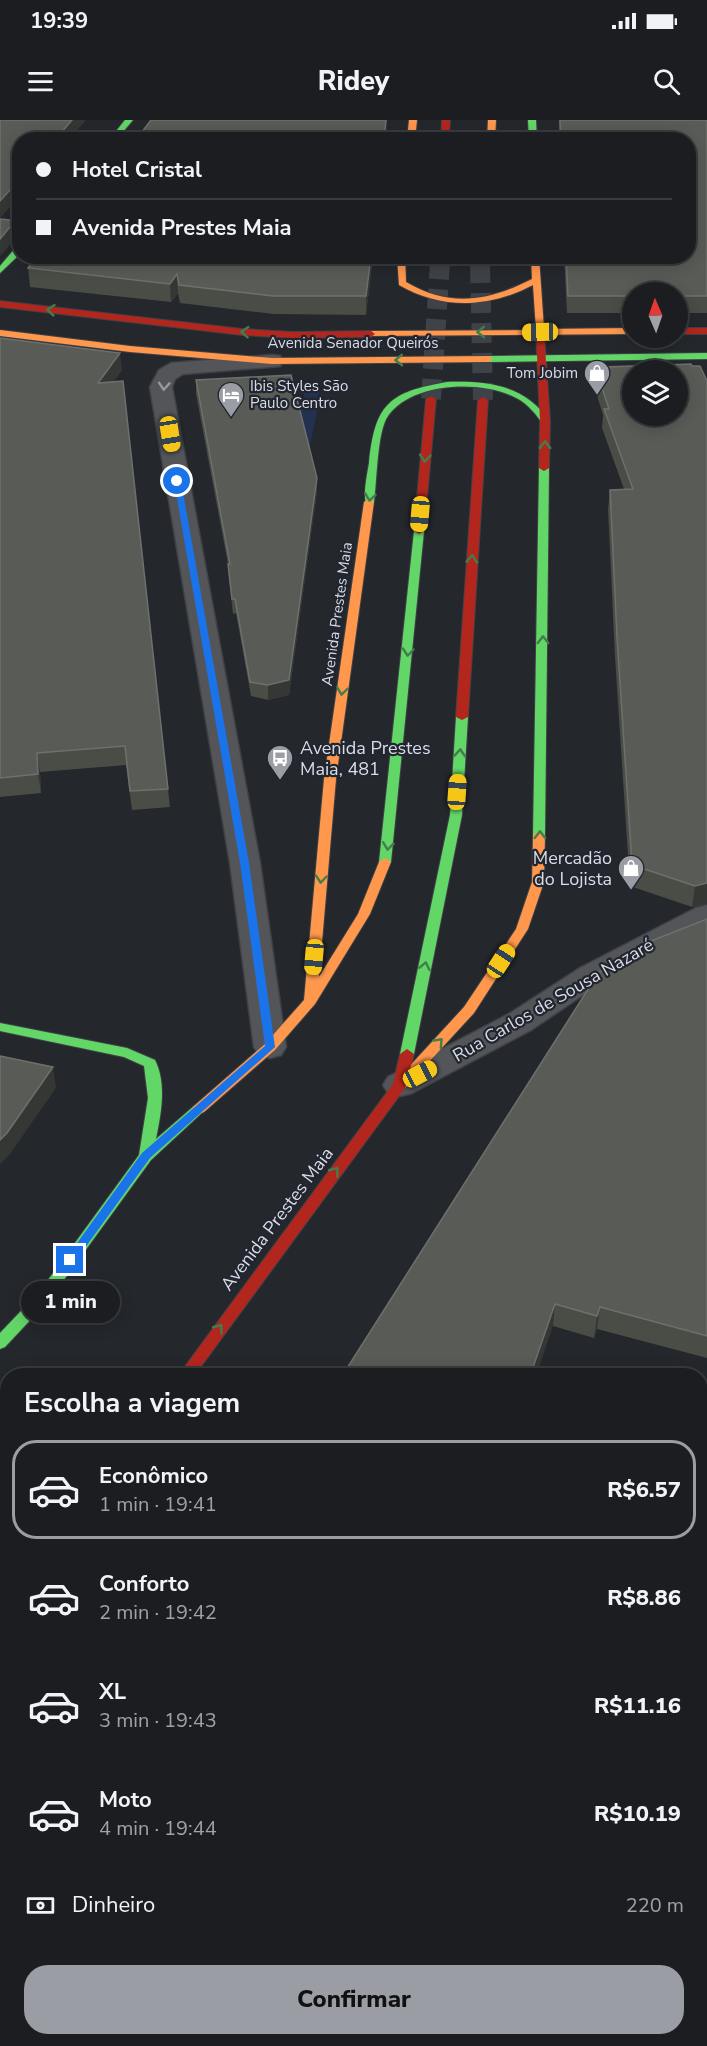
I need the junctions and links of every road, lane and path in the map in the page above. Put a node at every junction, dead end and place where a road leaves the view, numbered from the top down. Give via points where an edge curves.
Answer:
1 (129, 120) edge
2 (119, 132) edge
3 (12, 258) edge
4 (401, 264) edge
5 (535, 264) edge
6 (0, 272) edge
7 (536, 280) junction
8 (0, 304) edge
9 (622, 331) edge
10 (688, 331) edge
11 (707, 331) edge
12 (540, 332) junction
13 (0, 333) edge
14 (707, 356) edge
15 (541, 358) junction
16 (272, 361) junction
17 (431, 399) tunnel mouth
18 (483, 400) tunnel mouth
19 (545, 421) junction
20 (707, 915) edge
21 (310, 1001) junction
22 (0, 1027) edge
23 (270, 1047) junction
24 (400, 1085) junction
25 (146, 1155) junction
26 (0, 1343) edge
27 (191, 1368) edge

1 - 2 main road
3 - 6 main road
4 - 7 main road via 402,283 442,299 498,298
5 - 7 main road, Avenida Prestes Maia
7 - 12 main road, Avenida Prestes Maia
12 -> 8 main road, Avenida Senador Queirós via 252,333
9 - 12 main road, Avenida Senador Queirós
10 - 11 main road
12 - 15 main road, Avenida Prestes Maia
13 - 16 main road, Avenida Senador Queirós
14 - 15 main road, Avenida Senador Queirós
15 -> 16 main road, Avenida Senador Queirós
15 - 19 main road, Avenida Prestes Maia
16 -> 23 street via 179,368 164,377 161,387 245,863
17 -> 21 main road via 385,866 364,914
24 -> 18 main road, Avenida Prestes Maia via 456,815
19 -> 21 main road, Avenida Prestes Maia via 537,408 520,396 466,385 437,386 412,393 393,404 381,419 330,779
24 -> 19 main road, Avenida Prestes Maia via 469,1010 522,929 538,882
20 - 24 street, Rua Carlos de Sousa Nazaré via 591,975 520,1022
21 - 23 main road
22 - 25 main road via 127,1053 150,1063 155,1073 155,1090
23 - 25 main road
27 -> 24 main road, Avenida Prestes Maia
25 - 26 main road via 45,1295

